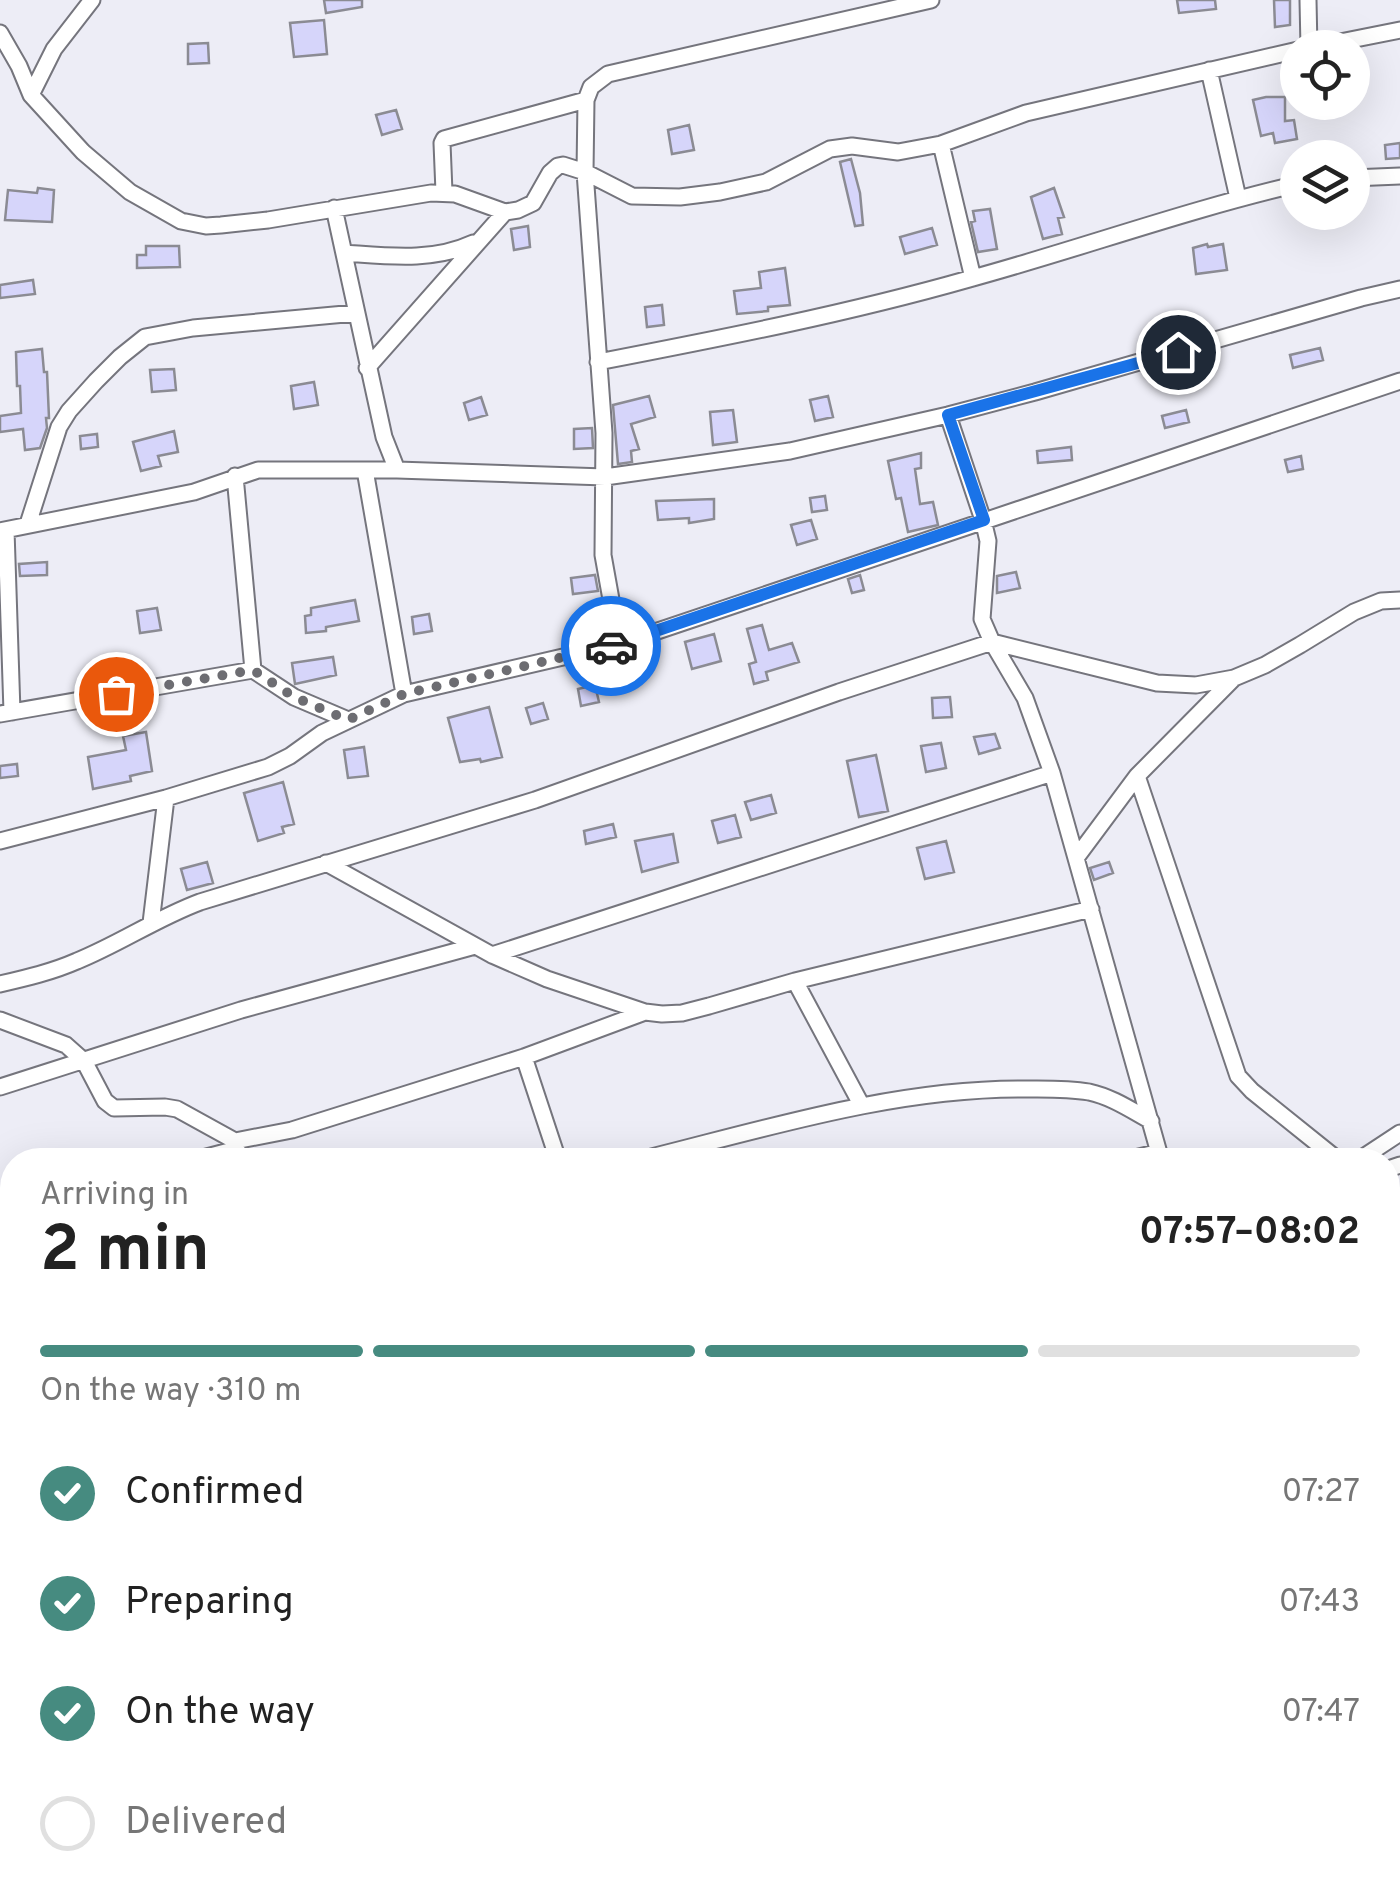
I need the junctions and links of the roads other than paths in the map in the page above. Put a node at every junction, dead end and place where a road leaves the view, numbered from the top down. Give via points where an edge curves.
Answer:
1 (92, 0) edge
2 (930, 0) edge
3 (1308, 0) edge
4 (1309, 30) edge
5 (1400, 30) edge
6 (0, 32) edge
7 (1370, 36) edge
8 (1280, 54) edge
9 (1209, 70) junction
10 (31, 95) junction
11 (586, 100) junction
12 (941, 144) junction
13 (585, 172) junction
14 (1400, 176) edge
15 (1370, 177) edge
16 (1280, 188) edge
17 (444, 192) junction
18 (1238, 198) junction
19 (334, 208) junction
20 (506, 212) junction
21 (481, 239) junction
22 (344, 253) junction
23 (973, 278) junction
24 (1400, 290) edge
25 (356, 313) junction
26 (598, 362) junction
27 (367, 368) junction
28 (1400, 381) edge
29 (948, 415) junction
30 (365, 470) junction
31 (397, 470) junction
32 (235, 476) junction
33 (604, 477) junction
34 (984, 520) junction
35 (28, 524) junction
36 (3, 530) edge
37 (1400, 600) edge
38 (992, 642) junction
39 (619, 644) junction
40 (253, 670) junction
41 (1234, 678) junction
42 (404, 694) junction
43 (6, 713) edge
44 (348, 720) junction
45 (1052, 774) junction
46 (1137, 776) junction
47 (166, 798) junction
48 (0, 842) edge
49 (1076, 858) junction
50 (326, 864) junction
51 (1091, 909) junction
52 (151, 923) junction
53 (475, 946) junction
54 (492, 955) junction
55 (795, 981) junction
56 (0, 984) edge
57 (645, 1012) junction
58 (0, 1020) edge
59 (524, 1056) junction
60 (84, 1060) junction
61 (0, 1087) edge
62 (862, 1106) junction
63 (1151, 1121) junction
64 (1400, 1133) edge
65 (234, 1148) edge
66 (242, 1148) edge
67 (554, 1148) edge
68 (689, 1148) edge
69 (1158, 1148) edge
70 (1323, 1148) edge
71 (1378, 1148) edge

1 - 10 street via 54,49
2 - 11 street via 608,74
3 - 4 street
5 - 7 street
6 - 10 street
8 - 9 street
9 - 12 street via 1026,114
9 - 18 street
10 - 19 street via 130,192 181,221 221,225
11 - 13 street
11 - 17 street via 444,138
12 - 13 street via 898,152 840,146 766,182 680,197 632,196
12 - 23 street
13 - 20 street via 558,166 533,203
13 - 26 street
14 - 15 street
16 - 18 street
17 - 19 street
17 - 20 street
18 - 23 street
19 - 22 street
20 - 21 street
21 - 22 street via 425,256
21 - 27 street
22 - 25 street
23 - 26 street
24 - 29 street
25 - 27 street
25 - 35 street via 145,338 96,380 59,427
26 - 33 street
27 - 31 street
28 - 34 street
29 - 33 street via 790,452
29 - 34 street
30 - 31 street
30 - 32 street
30 - 42 street
31 - 33 street
32 - 35 street via 194,492
32 - 40 street
33 - 39 street via 604,555
34 - 38 street via 982,619
34 - 39 street
35 - 36 street
36 - 43 street
37 - 41 street via 1354,612
38 - 41 street via 1157,682 1196,685
38 - 45 street via 1024,698
38 - 50 street via 534,800
39 - 42 street
40 - 43 street
40 - 44 street
41 - 46 street
42 - 44 street
44 - 47 street via 268,767
45 - 49 street
45 - 54 street
46 - 49 street
46 - 70 street via 1238,1076
47 - 48 street
47 - 52 street
49 - 51 street
50 - 52 street
50 - 53 street
51 - 55 street
51 - 63 street
52 - 56 street via 80,960
53 - 54 street
53 - 60 street
54 - 57 street
55 - 57 street via 682,1013
55 - 62 street
57 - 59 street
58 - 60 street via 66,1045
59 - 66 street
59 - 67 street
60 - 61 street
60 - 65 street via 114,1108 177,1109
62 - 63 street via 970,1089 1060,1089 1112,1100
62 - 68 street
63 - 69 street
64 - 71 street

